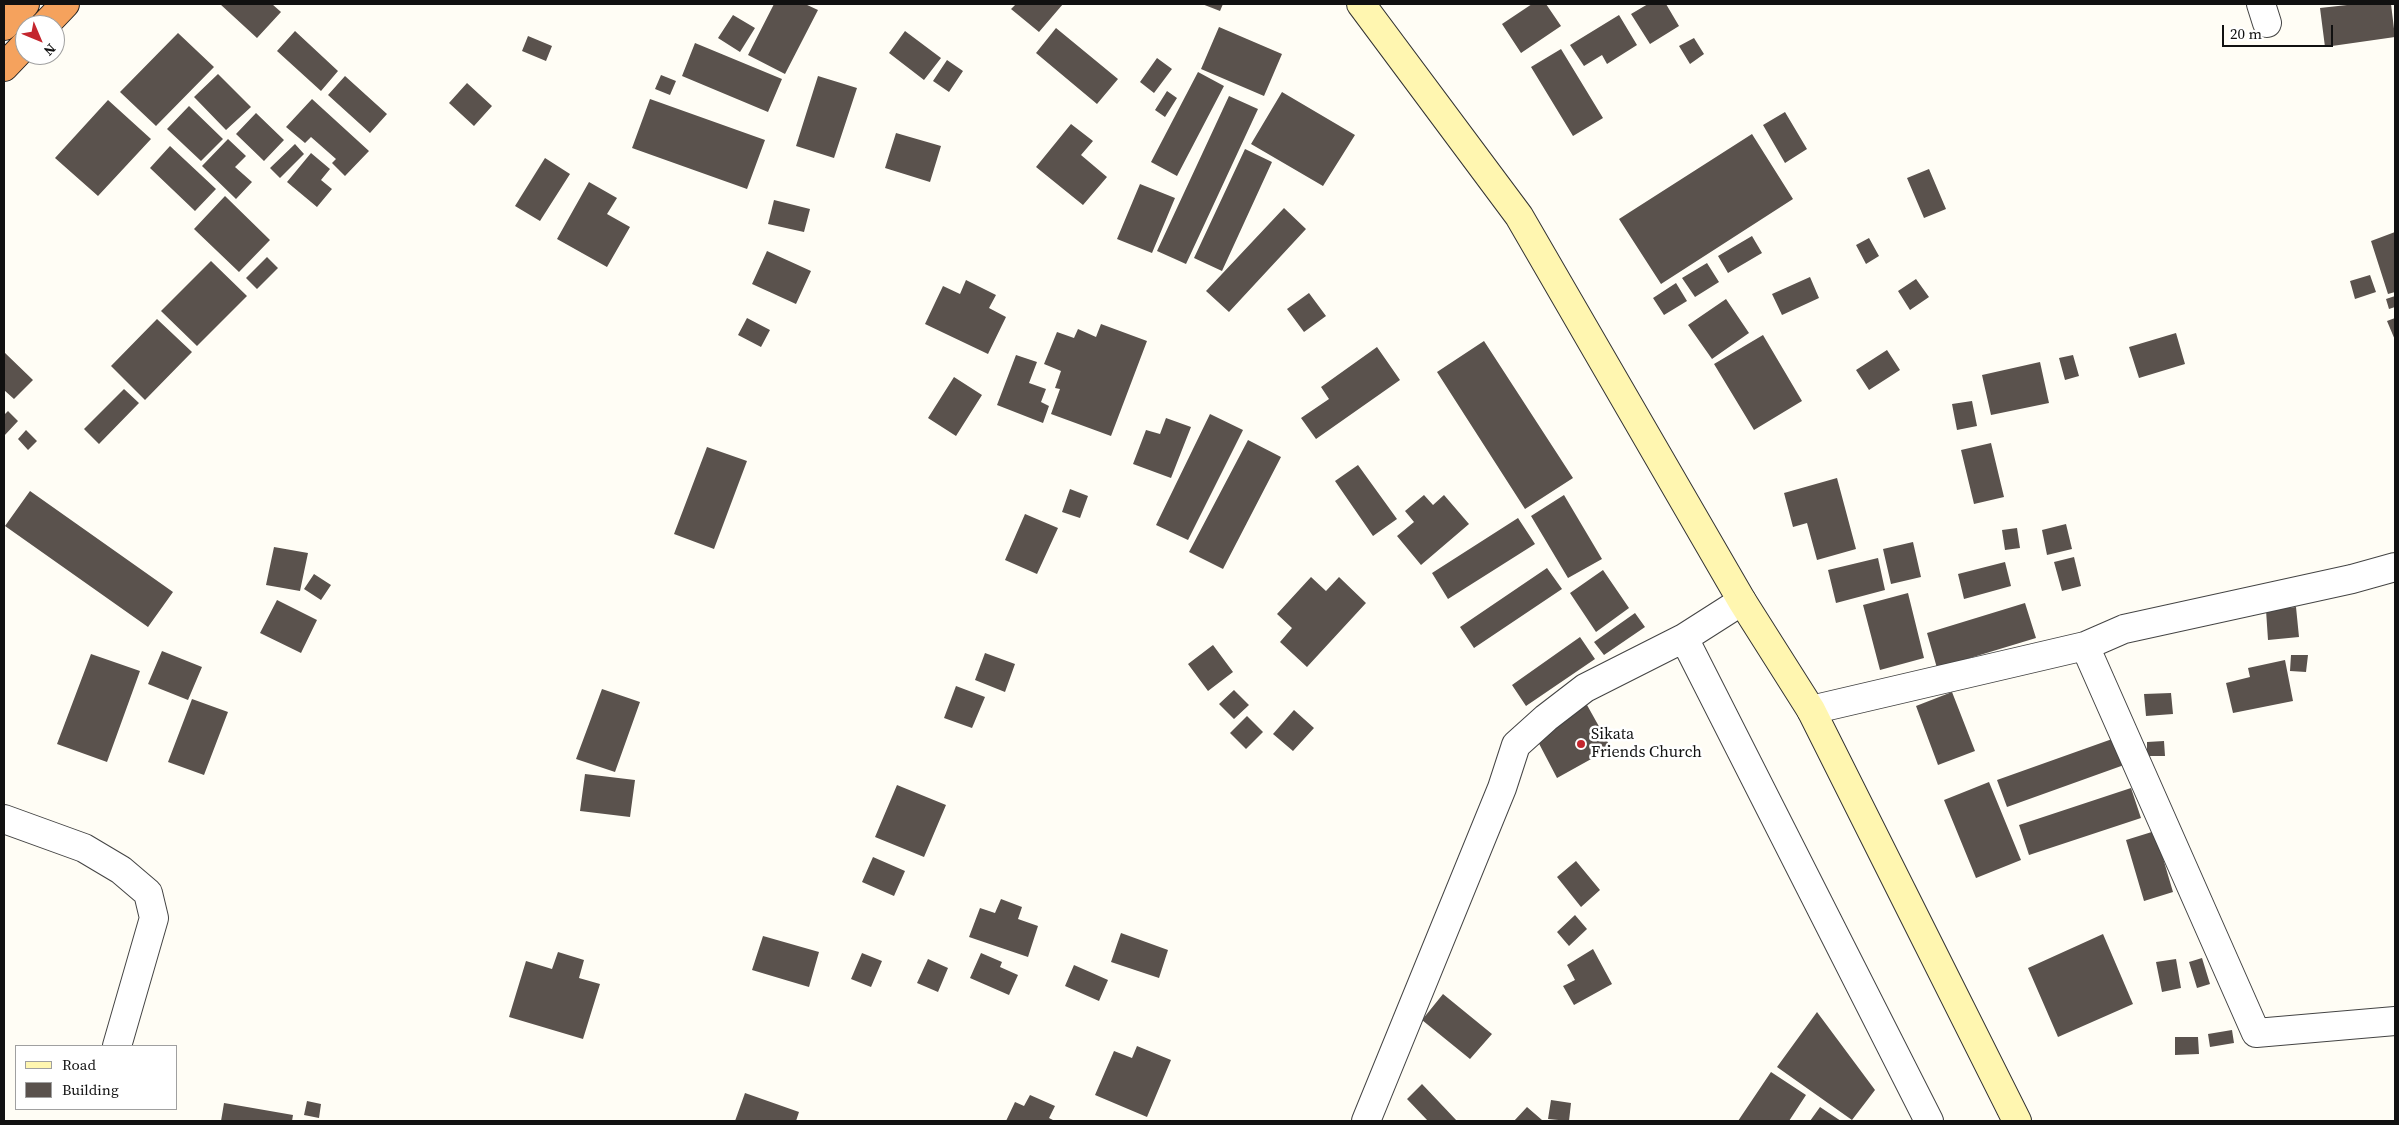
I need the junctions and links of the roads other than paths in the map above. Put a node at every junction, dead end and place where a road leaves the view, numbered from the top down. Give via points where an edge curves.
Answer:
1 (25, 4) edge
2 (65, 4) edge
3 (1361, 4) edge
4 (55, 15) edge
5 (4, 26) edge
6 (15, 56) edge
7 (4, 68) edge
8 (2395, 567) edge
9 (1742, 601) junction
10 (1684, 638) junction
11 (2086, 646) junction
12 (1811, 710) junction
13 (4, 819) edge
14 (2395, 1021) edge
15 (117, 1045) edge
16 (1366, 1121) edge
17 (1929, 1121) edge
18 (2017, 1121) edge

1 - 5 highway
2 - 4 highway
3 - 9 street via 1519,216
6 - 7 highway
8 - 11 street via 2124,628
9 - 10 street
9 - 12 street
10 - 16 street via 1586,688 1516,745 1502,788
10 - 17 street
11 - 12 street
11 - 14 street via 2256,1033
12 - 18 street
13 - 15 street via 84,848 121,870 148,893 154,918

